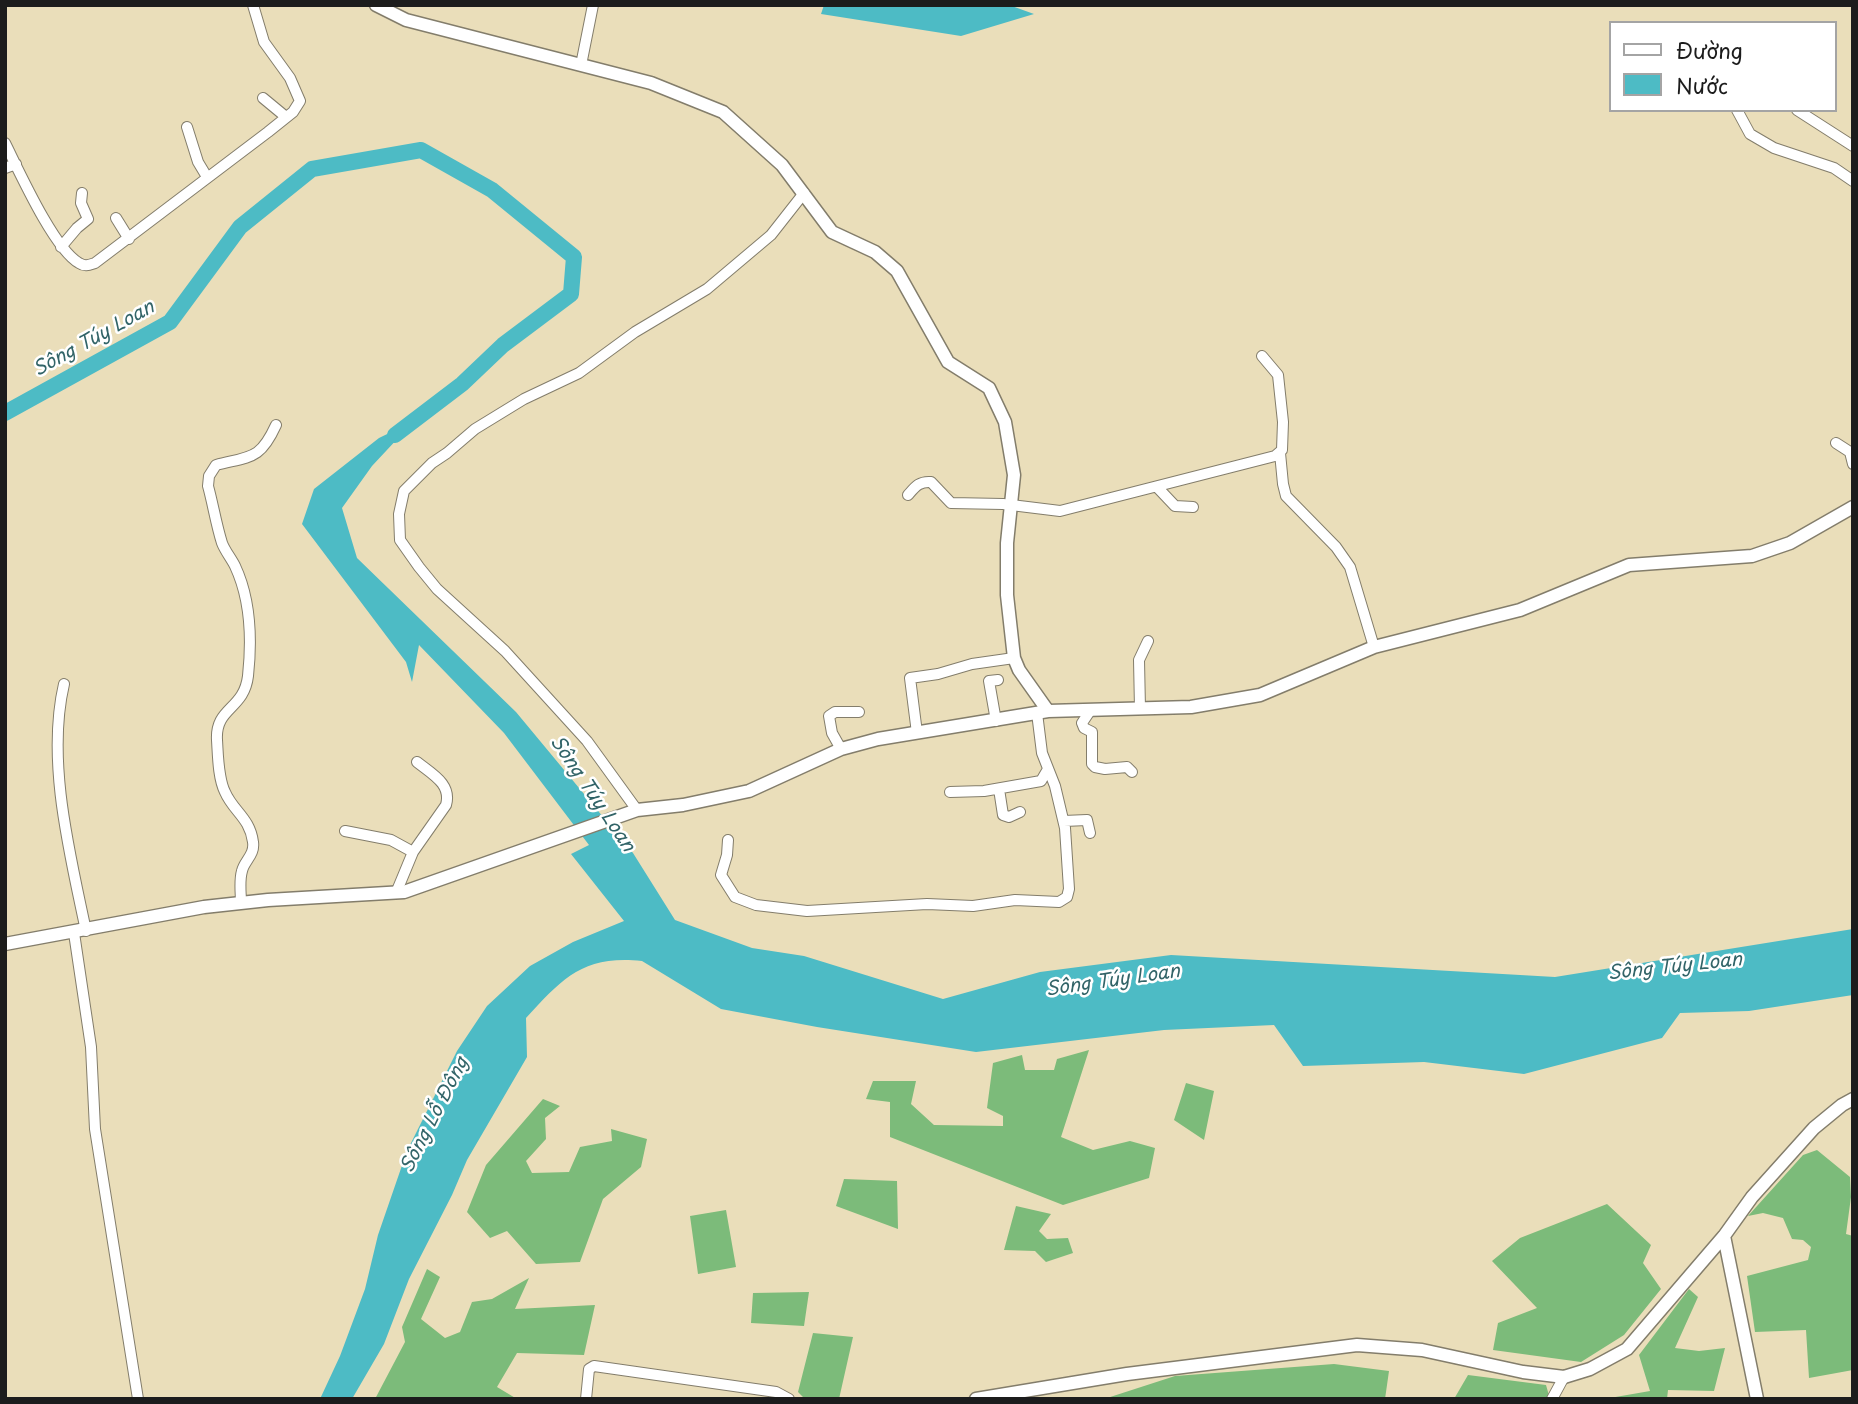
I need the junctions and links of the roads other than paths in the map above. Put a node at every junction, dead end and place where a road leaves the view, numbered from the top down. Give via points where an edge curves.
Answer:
1 (253, 5) edge
2 (376, 5) edge
3 (593, 5) edge
4 (581, 65) junction
5 (263, 98) dead end
6 (1738, 112) edge
7 (1800, 112) edge
8 (286, 117) junction
9 (187, 127) dead end
10 (5, 143) edge
11 (1853, 146) edge
12 (10, 166) edge
13 (207, 177) junction
14 (1853, 181) edge
15 (82, 193) dead end
16 (804, 193) junction
17 (116, 218) dead end
18 (129, 239) junction
19 (61, 247) junction
20 (1262, 356) dead end
21 (276, 425) dead end
22 (1836, 443) dead end
23 (1280, 453) junction
24 (1853, 464) edge
25 (1157, 487) junction
26 (908, 495) dead end
27 (1011, 506) junction
28 (1194, 507) dead end
29 (1853, 507) edge
30 (1148, 642) dead end
31 (1374, 647) junction
32 (1014, 658) junction
33 (998, 680) dead end
34 (64, 684) dead end
35 (1140, 709) junction
36 (1090, 711) junction
37 (859, 712) dead end
38 (1043, 713) junction
39 (996, 721) junction
40 (917, 733) junction
41 (841, 749) junction
42 (417, 762) dead end
43 (1048, 769) junction
44 (1132, 772) dead end
45 (999, 789) junction
46 (950, 792) dead end
47 (636, 810) junction
48 (1020, 812) dead end
49 (1064, 821) junction
50 (345, 831) dead end
51 (1090, 833) dead end
52 (728, 840) dead end
53 (413, 852) junction
54 (396, 893) junction
55 (241, 903) junction
56 (80, 932) junction
57 (5, 944) edge
58 (1853, 1099) edge
59 (1724, 1237) junction
60 (1564, 1377) junction
61 (138, 1399) edge
62 (586, 1399) edge
63 (789, 1399) edge
64 (976, 1399) edge
65 (1552, 1399) edge
66 (1757, 1399) edge

1 - 8 street via 264,42 300,98
2 - 4 street via 405,20
3 - 4 street
4 - 16 street via 651,83 723,112 782,165
5 - 8 street
6 - 14 street via 1749,134 1774,148 1833,168
7 - 11 street
8 - 13 street
9 - 13 street
10 - 12 street
12 - 19 street
13 - 18 street
15 - 19 street via 88,219
16 - 27 street via 832,232 874,252 897,271 948,362 989,388 1005,422 1014,475
16 - 47 street via 771,235 706,289 579,373 475,429 404,491 399,514 401,540 419,567 505,651 587,741
17 - 18 street
18 - 19 street via 86,266
20 - 23 street via 1278,375 1283,422
21 - 55 street via 259,453 216,466 208,485 222,543 243,587 250,623 245,692 223,715 217,730 223,788 246,820 253,843 242,869
22 - 24 street via 1850,452
23 - 25 street
23 - 31 street via 1286,496 1350,567
25 - 27 street via 1060,511
25 - 28 street via 1175,506
26 - 27 street via 917,484 931,482 948,502
27 - 32 street via 1007,594
29 - 31 street via 1790,543 1752,556 1629,565 1520,610
30 - 35 street via 1139,660
31 - 35 street via 1260,695 1191,707
32 - 38 street
32 - 40 street via 910,678
33 - 39 street via 989,681
34 - 56 street via 60,777
35 - 36 street
36 - 38 street
36 - 44 street via 1082,723 1092,732 1092,764 1105,769 1127,767
37 - 41 street via 826,714
38 - 39 street
38 - 43 street via 1040,744
39 - 40 street
40 - 41 street
41 - 47 street via 749,791 683,806
42 - 53 street via 443,783 448,800
43 - 45 street via 1041,781
43 - 49 street
45 - 46 street
45 - 48 street via 1003,815
47 - 54 street
49 - 51 street via 1087,820
49 - 52 street via 1069,889 1059,902 1015,900 973,906 807,911 756,905 735,897 721,875
50 - 53 street via 391,840
53 - 54 street
54 - 55 street
55 - 56 street
56 - 57 street
56 - 61 street via 95,1129
58 - 59 street via 1814,1128 1752,1197
59 - 60 street via 1627,1349
59 - 66 street
60 - 64 street via 1422,1350 1357,1345 1127,1374
60 - 65 street
62 - 63 street via 589,1369 594,1366 776,1392

